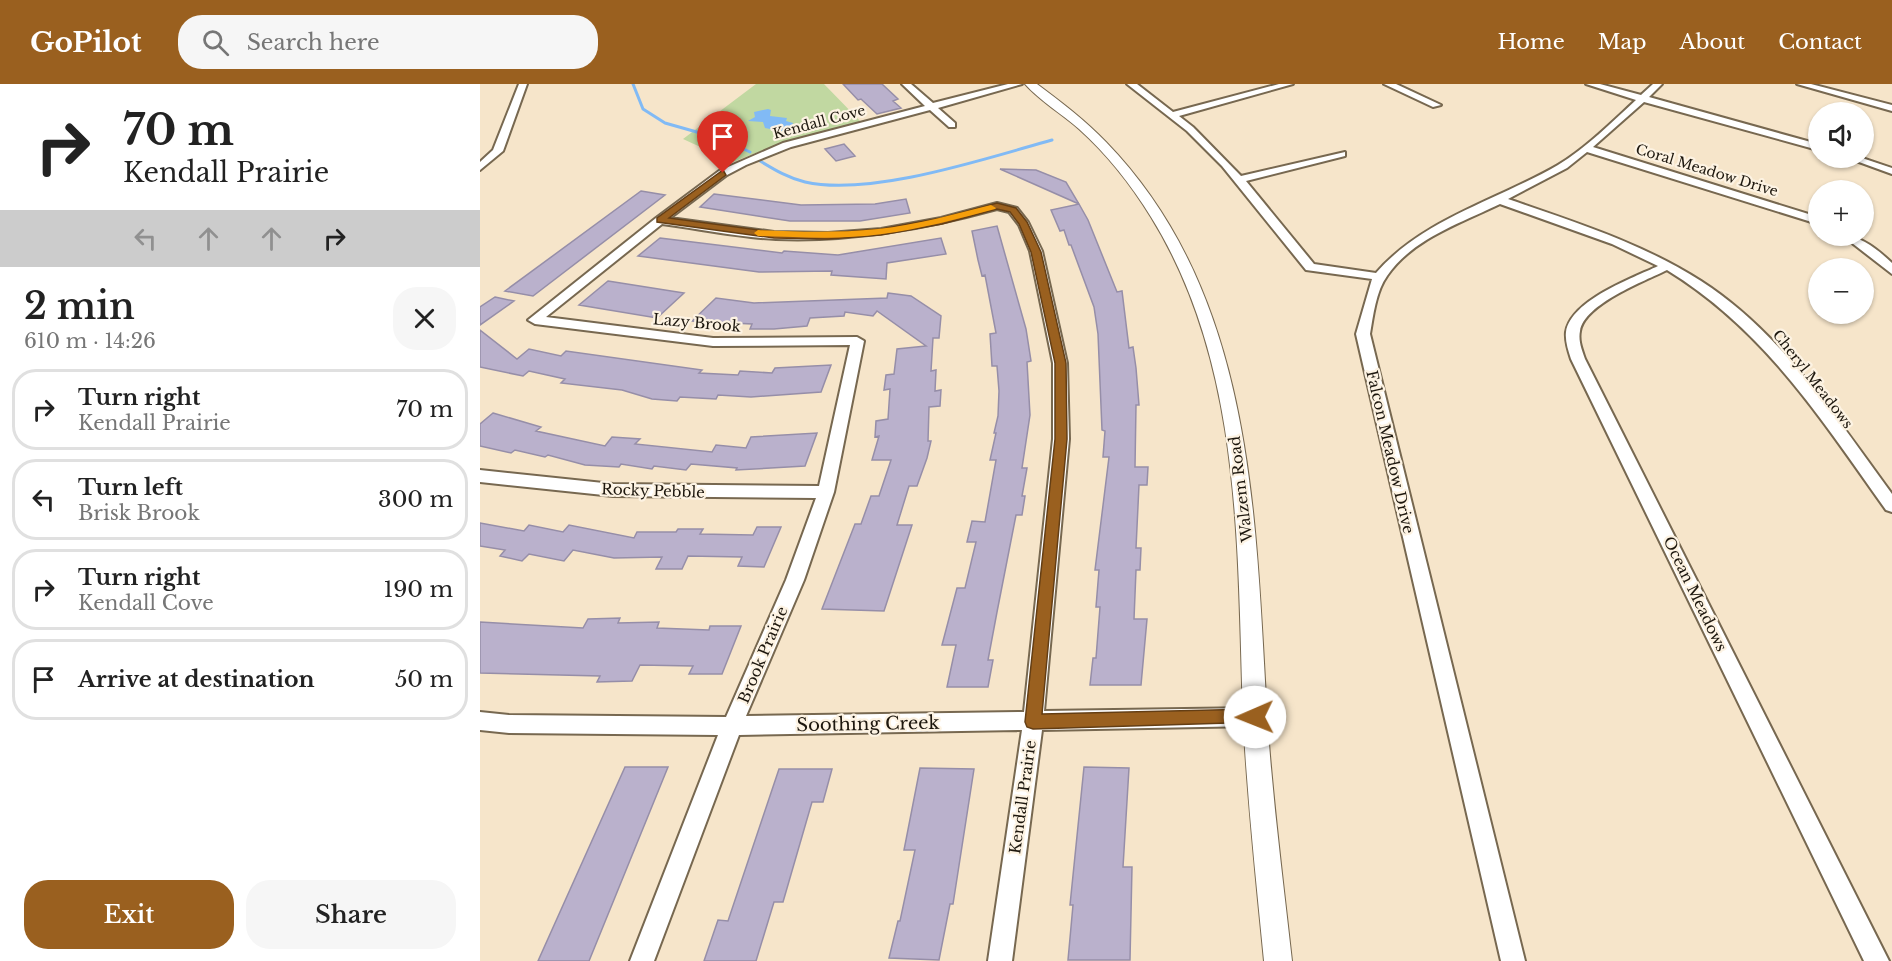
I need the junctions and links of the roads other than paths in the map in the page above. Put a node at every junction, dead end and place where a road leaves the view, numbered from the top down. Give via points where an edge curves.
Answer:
1 (523, 84) edge
2 (906, 84) edge
3 (1018, 84) edge
4 (1030, 84) edge
5 (1131, 84) edge
6 (1288, 84) edge
7 (1388, 84) edge
8 (1590, 84) edge
9 (1658, 84) edge
10 (1801, 84) edge
11 (1643, 99) junction
12 (1436, 105) dead end
13 (930, 107) junction
14 (1892, 108) edge
15 (1172, 115) junction
16 (951, 125) dead end
17 (1808, 144) edge
18 (1586, 148) junction
19 (1341, 154) dead end
20 (1874, 165) edge
21 (480, 167) edge
22 (1892, 171) edge
23 (1239, 180) junction
24 (1500, 200) junction
25 (1808, 218) edge
26 (660, 220) junction
27 (1863, 246) edge
28 (1667, 266) junction
29 (1892, 270) edge
30 (1379, 277) junction
31 (535, 320) joint
32 (857, 341) joint
33 (480, 476) edge
34 (826, 492) junction
35 (1892, 506) edge
36 (1255, 717) junction
37 (480, 721) edge
38 (1033, 722) junction
39 (732, 726) junction
40 (642, 961) edge
41 (1000, 961) edge
42 (1278, 961) edge
43 (1513, 961) edge
44 (1877, 961) edge

1 - 21 street via 498,151
2 - 13 street
3 - 13 street, Kendall Cove
4 - 36 street, Walzem Road via 1097,140 1149,201 1173,238 1199,297 1224,373 1240,462 1249,562
5 - 15 street
6 - 15 street
7 - 12 street
8 - 11 street
9 - 11 street, Falcon Meadow Drive
10 - 14 street
11 - 17 street
11 - 18 street, Falcon Meadow Drive
13 - 16 street
13 - 26 street, Kendall Cove via 760,154 723,173
15 - 23 street
18 - 24 street, Falcon Meadow Drive via 1563,166
18 - 25 street, Coral Meadow Drive
19 - 23 street
20 - 22 street
23 - 30 street via 1310,267
24 - 28 street, Cheryl Meadows via 1621,243
24 - 30 street, Falcon Meadow Drive via 1432,232 1396,257
26 - 31 street, Kendall Cove
26 - 38 street, Kendall Prairie via 774,235 828,236 881,232 997,206 1013,210 1024,224 1036,252 1060,363 1061,439
27 - 29 street
28 - 35 street, Cheryl Meadows via 1722,301 1759,334
28 - 44 street, Ocean Meadows via 1584,311 1572,341
30 - 43 street, Falcon Meadow Drive via 1366,317 1365,345
31 - 32 street, Lazy Brook via 713,342
32 - 34 street, Brook Prairie
33 - 34 street, Rocky Pebble via 613,490
34 - 39 street, Brook Prairie via 795,580
36 - 38 street, Soothing Creek
36 - 42 street, Walzem Road
37 - 39 street, Soothing Creek
38 - 39 street, Soothing Creek
38 - 41 street, Kendall Prairie
39 - 40 street, Brook Prairie

